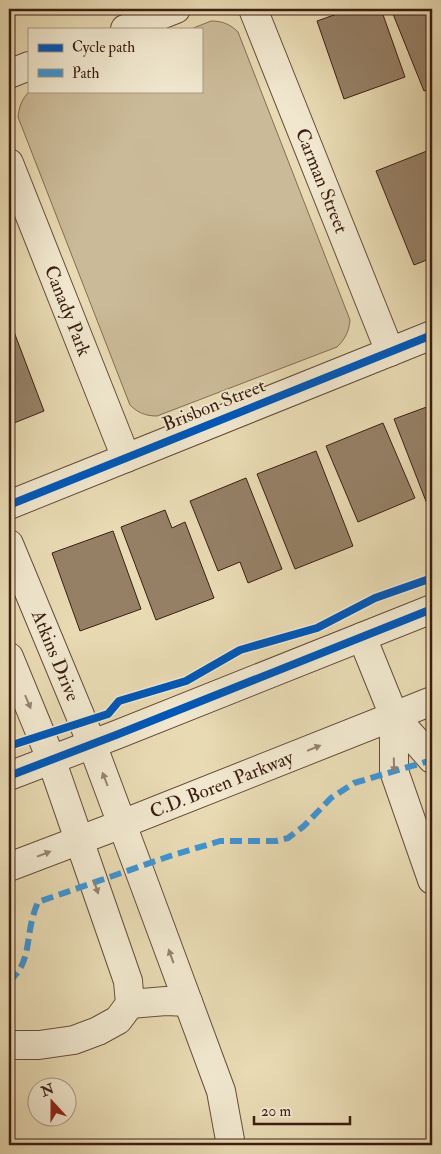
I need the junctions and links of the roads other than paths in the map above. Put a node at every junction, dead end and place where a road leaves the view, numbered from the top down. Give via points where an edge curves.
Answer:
1 (176, 9) edge
2 (253, 9) edge
3 (128, 28) edge
4 (28, 66) edge
5 (9, 74) edge
6 (9, 163) edge
7 (432, 335) edge
8 (390, 352) junction
9 (126, 458) junction
10 (9, 505) edge
11 (9, 544) edge
12 (432, 609) edge
13 (362, 637) junction
14 (9, 657) edge
15 (432, 701) edge
16 (394, 716) junction
17 (92, 744) junction
18 (51, 759) junction
19 (432, 759) edge
20 (9, 776) edge
21 (122, 824) junction
22 (80, 840) junction
23 (9, 867) edge
24 (432, 880) edge
25 (188, 1002) junction
26 (130, 1004) junction
27 (9, 1045) edge
28 (230, 1145) edge

1 - 3 street
2 - 8 street, Carman Street
4 - 5 street
6 - 9 street, Canady Park
7 - 8 street, Brisbon Street
8 - 9 street, Brisbon Street
9 - 10 street, Brisbon Street
11 - 17 street, Atkins Drive
12 - 13 street
13 - 16 street
13 - 17 street
14 -> 18 street
15 - 16 street, C.D. Boren Parkway
16 - 19 street
21 -> 16 street, C.D. Boren Parkway
16 -> 24 street via 394,771
17 - 18 street
21 -> 17 street, Atkins Drive
18 - 20 street
18 - 22 street
21 - 22 street, C.D. Boren Parkway
25 -> 21 street, Atkins Drive
23 -> 22 street, C.D. Boren Parkway
22 -> 26 street via 128,981
25 - 26 street
25 - 28 street, Atkins Drive via 221,1092
26 - 27 street via 118,1020 74,1040

